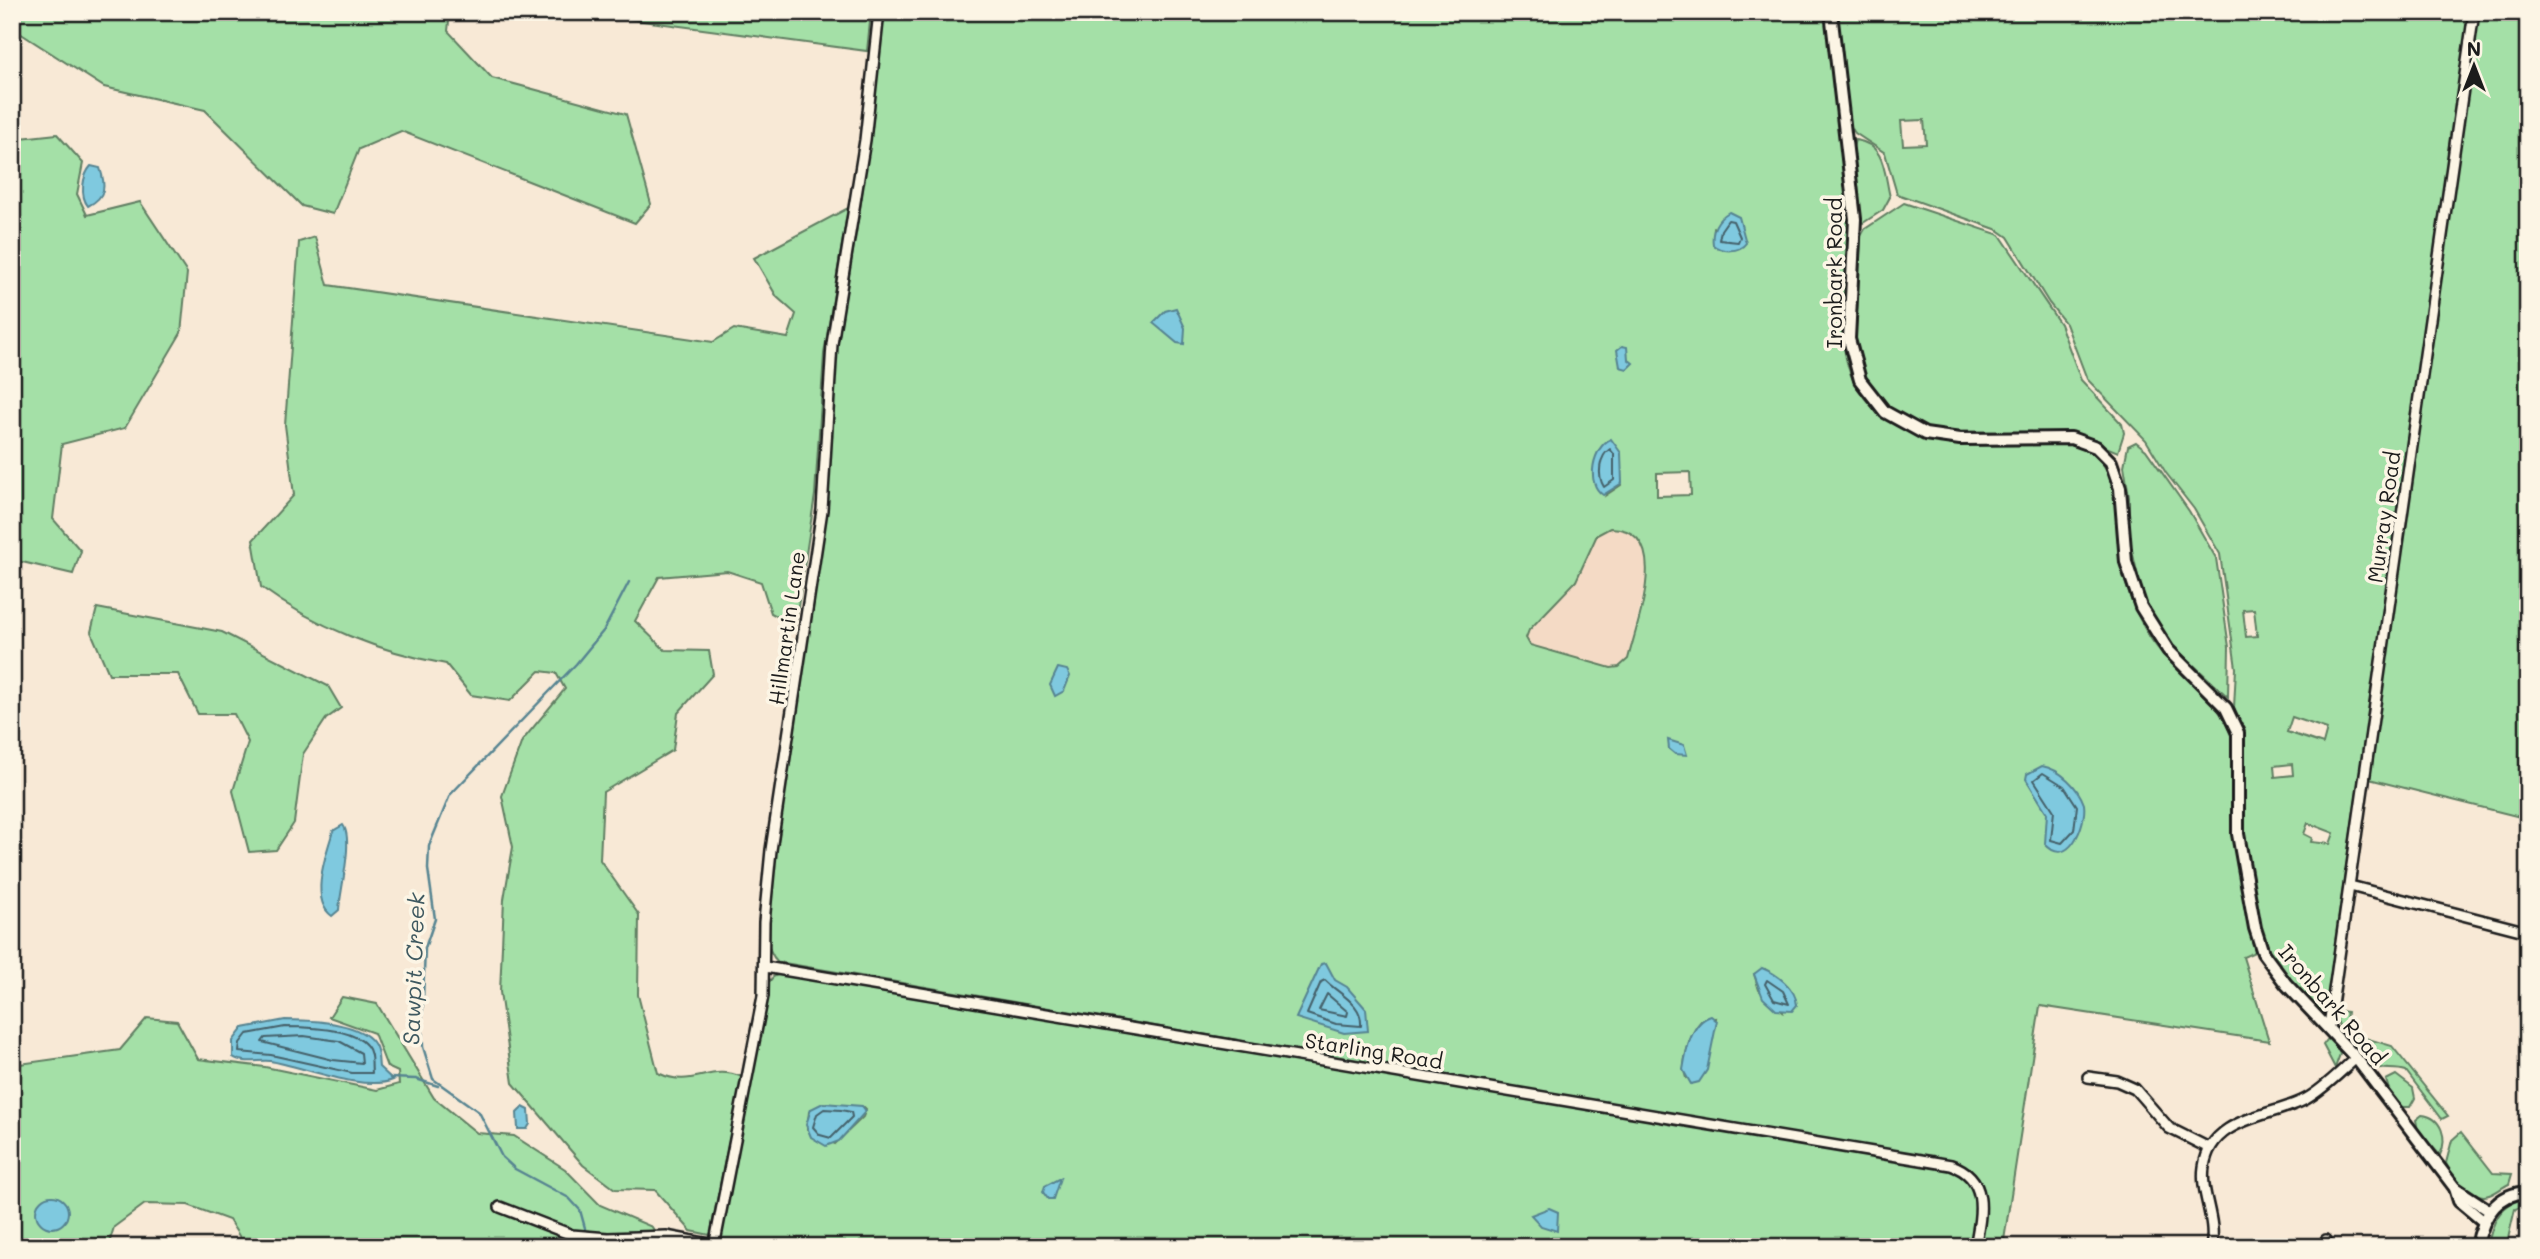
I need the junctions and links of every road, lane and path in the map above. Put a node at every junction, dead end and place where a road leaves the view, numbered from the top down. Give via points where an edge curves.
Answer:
1 (879, 12) edge
2 (1831, 12) edge
3 (2474, 12) edge
4 (2350, 886) junction
5 (2528, 932) edge
6 (765, 967) junction
7 (2329, 1026) junction
8 (2357, 1058) junction
9 (2088, 1077) dead end
10 (2209, 1149) junction
11 (2528, 1192) edge
12 (500, 1207) dead end
13 (2486, 1216) junction
14 (714, 1246) edge
15 (1975, 1247) edge
16 (2211, 1247) edge
17 (2477, 1247) edge

1 - 6 street, Hillmartin Lane via 865,140 832,344 823,501 771,850
2 - 7 street, Ironbark Road via 1855,219 1849,338 1860,380 1885,412 1925,433 1960,439 2071,438 2096,447 2111,462 2120,488 2126,562 2141,607 2168,650 2226,708 2238,733 2238,834 2260,945 2280,978
3 - 4 street, Murray Road
4 - 5 street
4 - 7 street, Murray Road
6 - 14 street, Hillmartin Lane via 758,1029
6 - 15 street, Starling Road via 1942,1163 1974,1179 1981,1205
7 - 8 street, Ironbark Road
8 - 10 street via 2303,1100 2230,1126
8 - 13 street, Ironbark Road via 2455,1188
9 - 10 street via 2135,1089 2169,1128
10 - 16 street via 2203,1177 2213,1229
11 - 13 street via 2508,1196
12 - 14 street via 572,1235 666,1236
13 - 17 street

